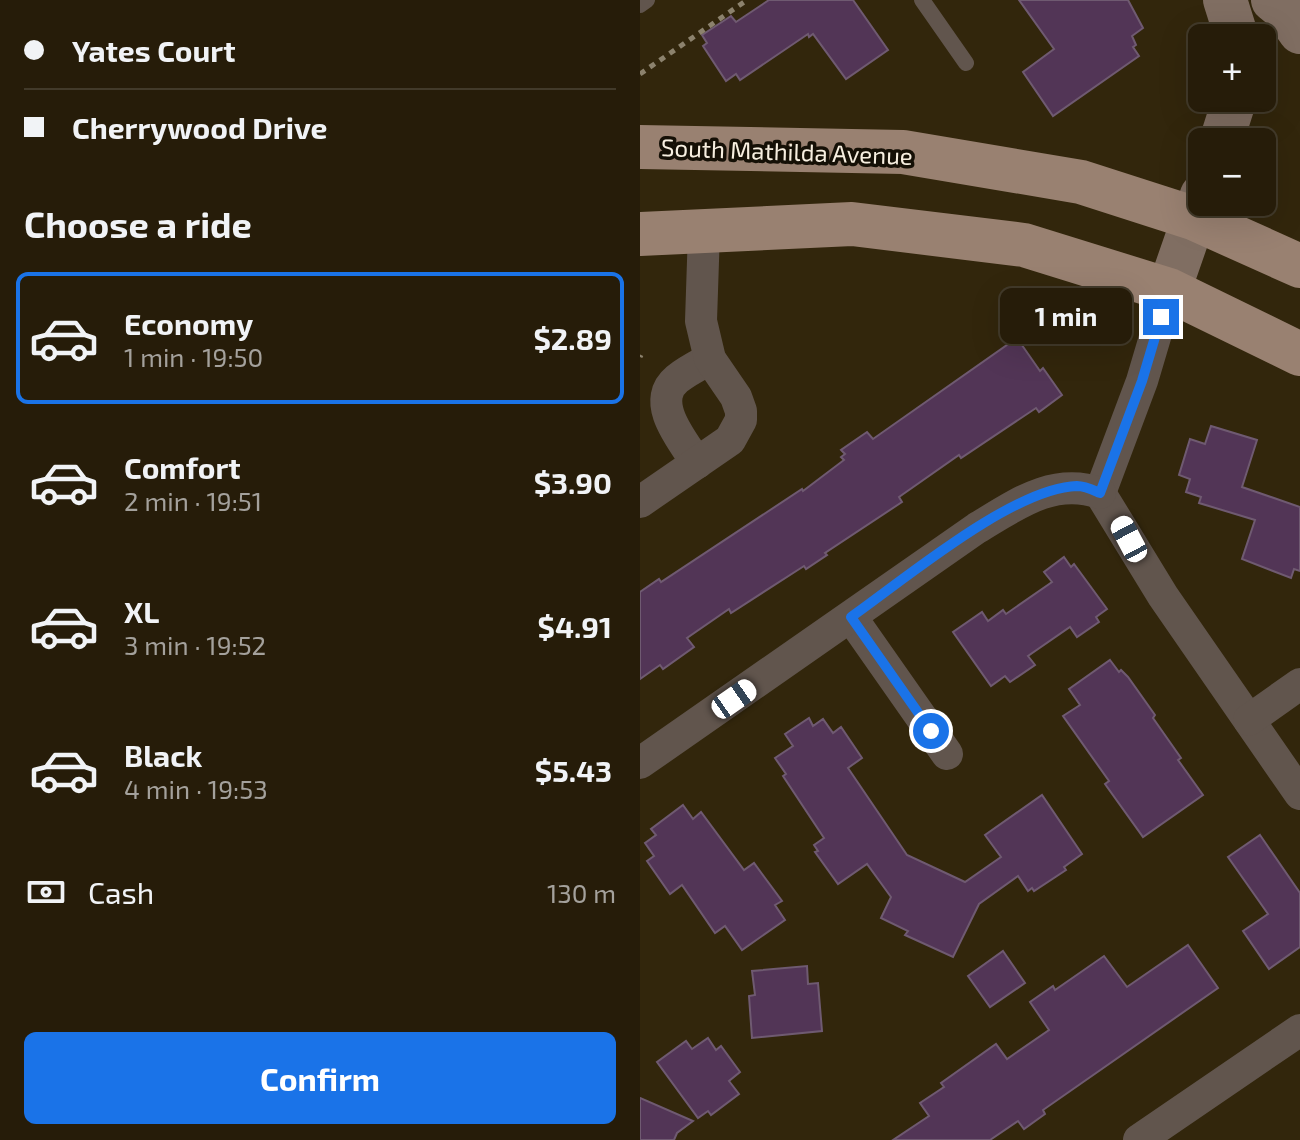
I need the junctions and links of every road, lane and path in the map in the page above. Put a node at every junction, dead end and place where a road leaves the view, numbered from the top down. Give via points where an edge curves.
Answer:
1 (647, 0) edge
2 (747, 0) edge
3 (922, 0) edge
4 (1225, 0) edge
5 (1273, 0) edge
6 (640, 5) edge
7 (1233, 24) edge
8 (1300, 32) edge
9 (966, 63) dead end
10 (640, 74) edge
11 (640, 147) edge
12 (1188, 205) edge
13 (1195, 216) edge
14 (1214, 216) edge
15 (704, 231) junction
16 (640, 234) edge
17 (1300, 266) edge
18 (1169, 290) junction
19 (1300, 354) edge
20 (710, 359) junction
21 (697, 463) junction
22 (1100, 493) junction
23 (640, 502) edge
24 (851, 617) junction
25 (1300, 684) edge
26 (1249, 720) junction
27 (947, 754) dead end
28 (640, 763) edge
29 (1300, 794) edge
30 (1300, 1030) edge
31 (1139, 1140) edge

1 - 6 lane
2 - 10 path
3 - 9 lane
4 - 7 main road
5 - 8 main road
11 - 12 main road, South Mathilda Avenue via 903,152
13 - 18 main road
14 - 17 main road, South Mathilda Avenue
15 - 16 main road
15 - 18 main road via 852,224 1024,245
15 - 20 street via 701,321
18 - 19 main road
18 - 22 street
20 - 21 street via 736,397 741,420 730,440
20 - 21 street via 676,379 666,404
21 - 23 street
22 - 24 street via 1080,486 1021,501
22 - 26 street
24 - 27 street
24 - 28 street
25 - 26 street
26 - 29 street
30 - 31 street

